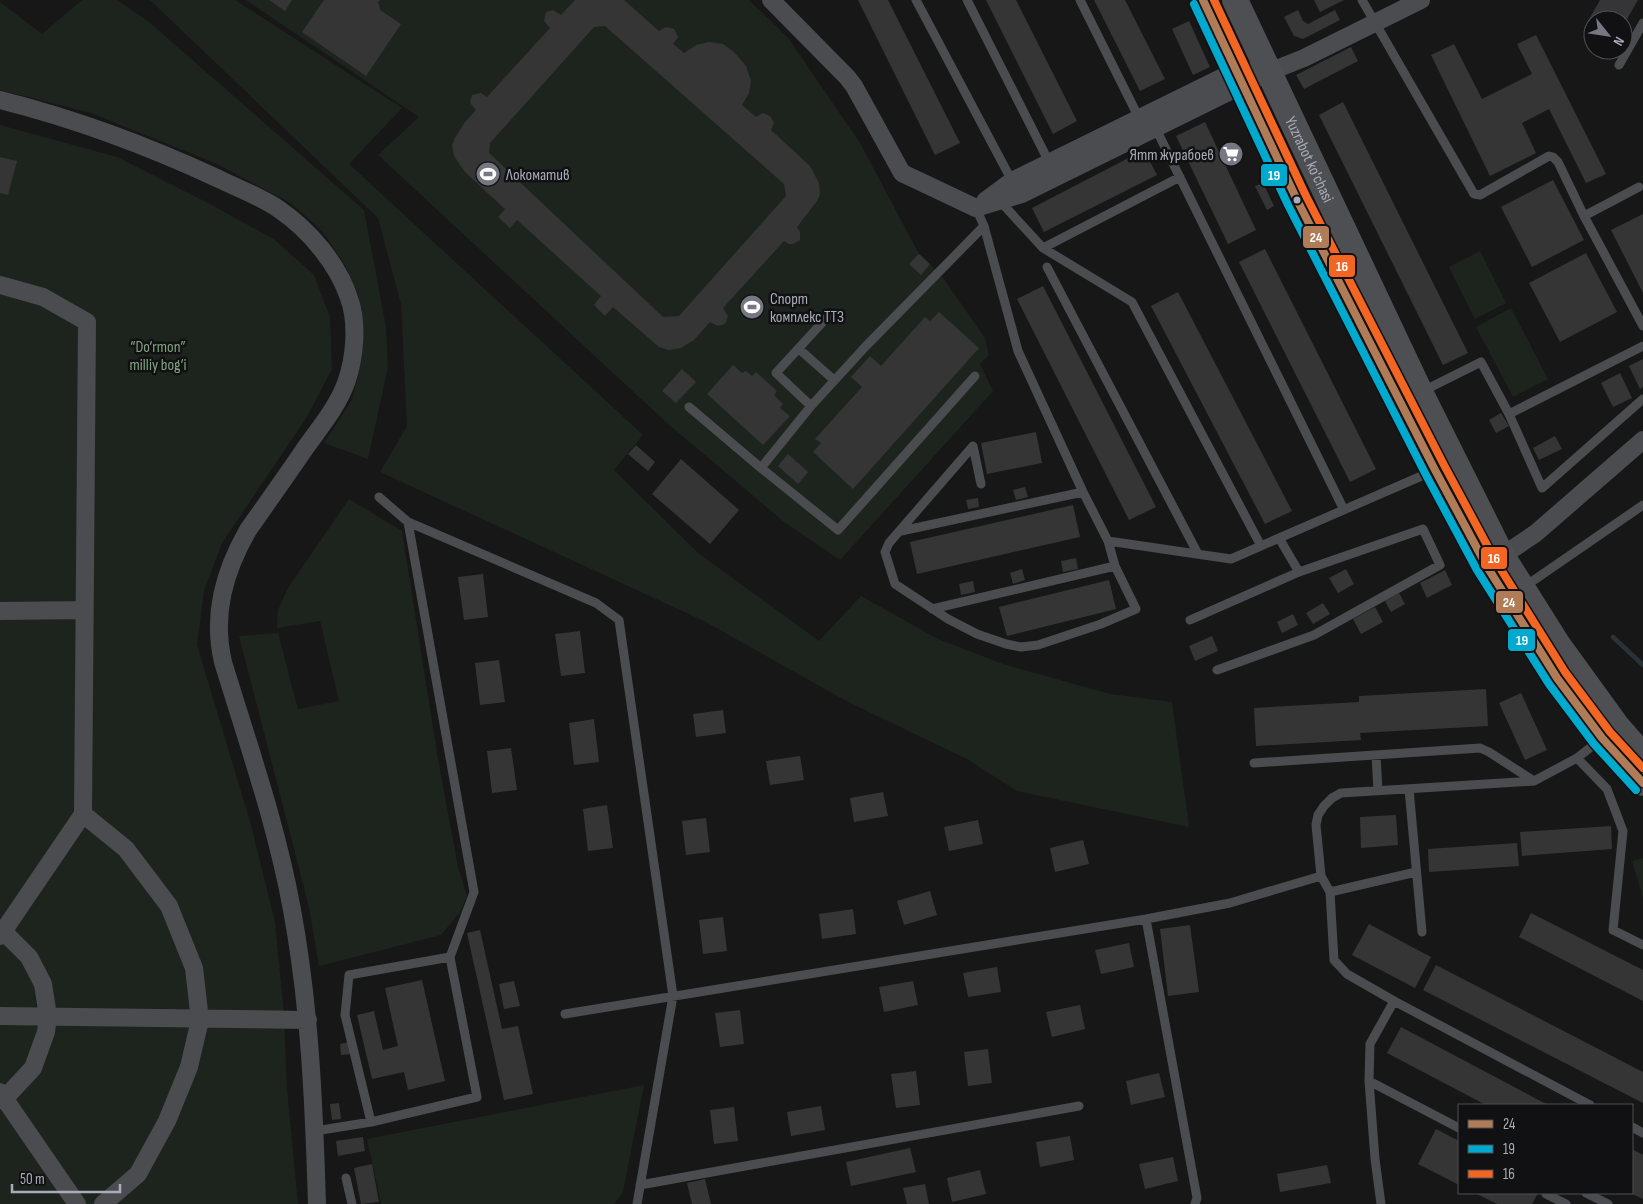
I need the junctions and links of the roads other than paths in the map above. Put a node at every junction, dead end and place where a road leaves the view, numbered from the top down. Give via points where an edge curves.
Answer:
1 (771, 0) edge
2 (916, 0) edge
3 (967, 0) edge
4 (1080, 0) edge
5 (1202, 0) edge
6 (1236, 0) edge
7 (1362, 0) edge
8 (1422, 0) edge
9 (1374, 23) junction
10 (1643, 23) edge
11 (1619, 65) dead end
12 (1269, 72) junction
13 (1240, 78) junction
14 (0, 100) edge
15 (1139, 118) junction
16 (1156, 129) junction
17 (1049, 162) junction
18 (1180, 176) junction
19 (1012, 181) junction
20 (1639, 186) dead end
21 (997, 198) junction
22 (976, 208) junction
23 (1584, 216) junction
24 (984, 226) junction
25 (1042, 248) junction
26 (1047, 267) dead end
27 (0, 285) edge
28 (830, 314) dead end
29 (1643, 326) edge
30 (1643, 346) edge
31 (799, 348) junction
32 (975, 376) dead end
33 (834, 380) junction
34 (1420, 392) junction
35 (1643, 400) edge
36 (811, 406) junction
37 (689, 407) dead end
38 (1509, 414) junction
39 (1643, 440) edge
40 (761, 468) junction
41 (1435, 470) junction
42 (981, 484) dead end
43 (1083, 492) junction
44 (379, 497) dead end
45 (1643, 505) edge
46 (1344, 510) junction
47 (408, 522) junction
48 (901, 531) junction
49 (1279, 538) junction
50 (1108, 541) junction
51 (1261, 546) junction
52 (1198, 554) junction
53 (1502, 556) junction
54 (1116, 566) junction
55 (1298, 572) junction
56 (1522, 589) junction
57 (932, 609) junction
58 (84, 610) junction
59 (0, 611) edge
60 (1190, 620) dead end
61 (1217, 670) dead end
62 (1609, 731) junction
63 (1376, 755) junction
64 (1643, 756) edge
65 (1578, 758) junction
66 (1254, 763) dead end
67 (1534, 781) junction
68 (1643, 784) edge
69 (1409, 789) junction
70 (1378, 791) junction
71 (84, 814) junction
72 (1416, 872) junction
73 (1321, 876) junction
74 (1330, 892) junction
75 (1146, 919) junction
76 (1422, 932) dead end
77 (1, 933) edge
78 (1643, 945) edge
79 (450, 958) junction
80 (673, 996) junction
81 (1394, 1001) junction
82 (565, 1014) dead end
83 (0, 1016) edge
84 (48, 1016) junction
85 (200, 1020) junction
86 (308, 1020) junction
87 (1369, 1081) junction
88 (1, 1096) edge
89 (1588, 1104) edge
90 (1079, 1106) dead end
91 (371, 1122) junction
92 (1458, 1127) edge
93 (315, 1131) junction
94 (346, 1178) dead end
95 (640, 1185) junction
96 (1546, 1194) dead end
97 (1588, 1194) edge
98 (77, 1204) edge
99 (103, 1204) edge
100 (317, 1204) edge
101 (352, 1204) edge
102 (637, 1204) edge
103 (1195, 1204) edge
104 (1380, 1204) edge
105 (1566, 1204) edge
106 (1608, 1204) edge

1 - 22 street via 860,95 902,173
2 - 19 lane
3 - 17 lane
4 - 15 lane
5 - 13 main road, Yuzrabot ko'chasi
6 - 12 main road, Yuzrabot ko'chasi
7 - 9 lane
8 - 9 street
9 - 12 street
9 - 23 lane via 1474,194 1480,195 1549,156 1558,162
10 - 11 lane
12 - 13 street
12 - 34 main road, Yuzrabot ko'chasi
13 - 15 street
13 - 16 street
13 - 41 main road, Yuzrabot ko'chasi via 1297,200
14 - 86 street via 104,130 178,160 268,203 290,218 318,246 336,270 350,298 354,342 346,382 334,407 238,547 226,576 218,614 223,662 272,825 292,909
15 - 17 street
16 - 18 lane
16 - 21 street via 1022,194
17 - 19 street
18 - 25 lane
18 - 46 lane
19 - 21 street
20 - 23 lane
21 - 22 street
21 - 25 lane
22 - 24 lane
23 - 29 lane
24 - 33 lane
24 - 43 lane via 1018,351
25 - 51 lane via 1132,302
26 - 52 lane
27 - 58 street via 43,297 87,322
28 - 31 lane
30 - 38 lane
31 - 33 lane
31 - 36 lane via 776,373
32 - 40 lane via 838,530
33 - 36 lane
34 - 38 lane via 1481,362
34 - 53 main road, Yuzrabot ko'chasi
35 - 38 lane via 1542,488
36 - 40 lane
37 - 40 lane
39 - 53 street via 1536,533
41 - 46 lane
41 - 62 main road, Yuzrabot ko'chasi via 1486,565 1542,657
42 - 48 lane via 973,446
43 - 48 lane
43 - 50 lane
44 - 47 lane
45 - 56 lane
46 - 49 lane
47 - 79 lane via 474,892
47 - 80 lane via 596,602 619,620
48 - 57 lane via 884,552 895,584
49 - 51 lane
49 - 55 lane
50 - 52 lane
50 - 54 lane
51 - 52 lane via 1231,559
53 - 56 main road, Yuzrabot ko'chasi
54 - 57 lane
54 - 57 lane via 1136,609 1038,645 1006,644 977,634
55 - 60 lane
55 - 61 lane via 1423,529 1440,565 1314,635
56 - 62 main road, Yuzrabot ko'chasi
58 - 59 street
58 - 71 street
62 - 64 main road, Yuzrabot ko'chasi
62 - 65 lane
62 - 68 main road, Yuzrabot ko'chasi
63 - 66 lane
63 - 67 lane via 1480,748
63 - 70 lane
65 - 67 lane
65 - 78 lane via 1608,789 1623,831 1613,930
67 - 69 lane
69 - 70 lane
69 - 72 lane
70 - 73 lane via 1341,793 1321,810 1316,825
71 - 77 street
71 - 85 street via 126,849 169,906 194,968
72 - 74 lane
72 - 76 lane
73 - 74 lane
73 - 75 lane via 1230,903
74 - 81 lane via 1334,960 1347,974
75 - 80 lane
75 - 103 lane via 1197,1198
77 - 84 street via 29,957 43,984
79 - 91 lane via 477,1097
79 - 91 lane via 349,975 344,1015
80 - 82 lane
80 - 95 lane
81 - 87 lane via 1370,1044
81 - 89 lane
83 - 84 street
84 - 85 street
84 - 88 street via 46,1032 33,1068
85 - 86 street
85 - 99 street via 189,1067 167,1122 138,1174
86 - 93 street
87 - 92 lane
87 - 104 lane
88 - 98 street
90 - 95 lane
91 - 93 lane
93 - 100 street
94 - 101 lane
95 - 102 lane
96 - 105 lane
97 - 106 lane

